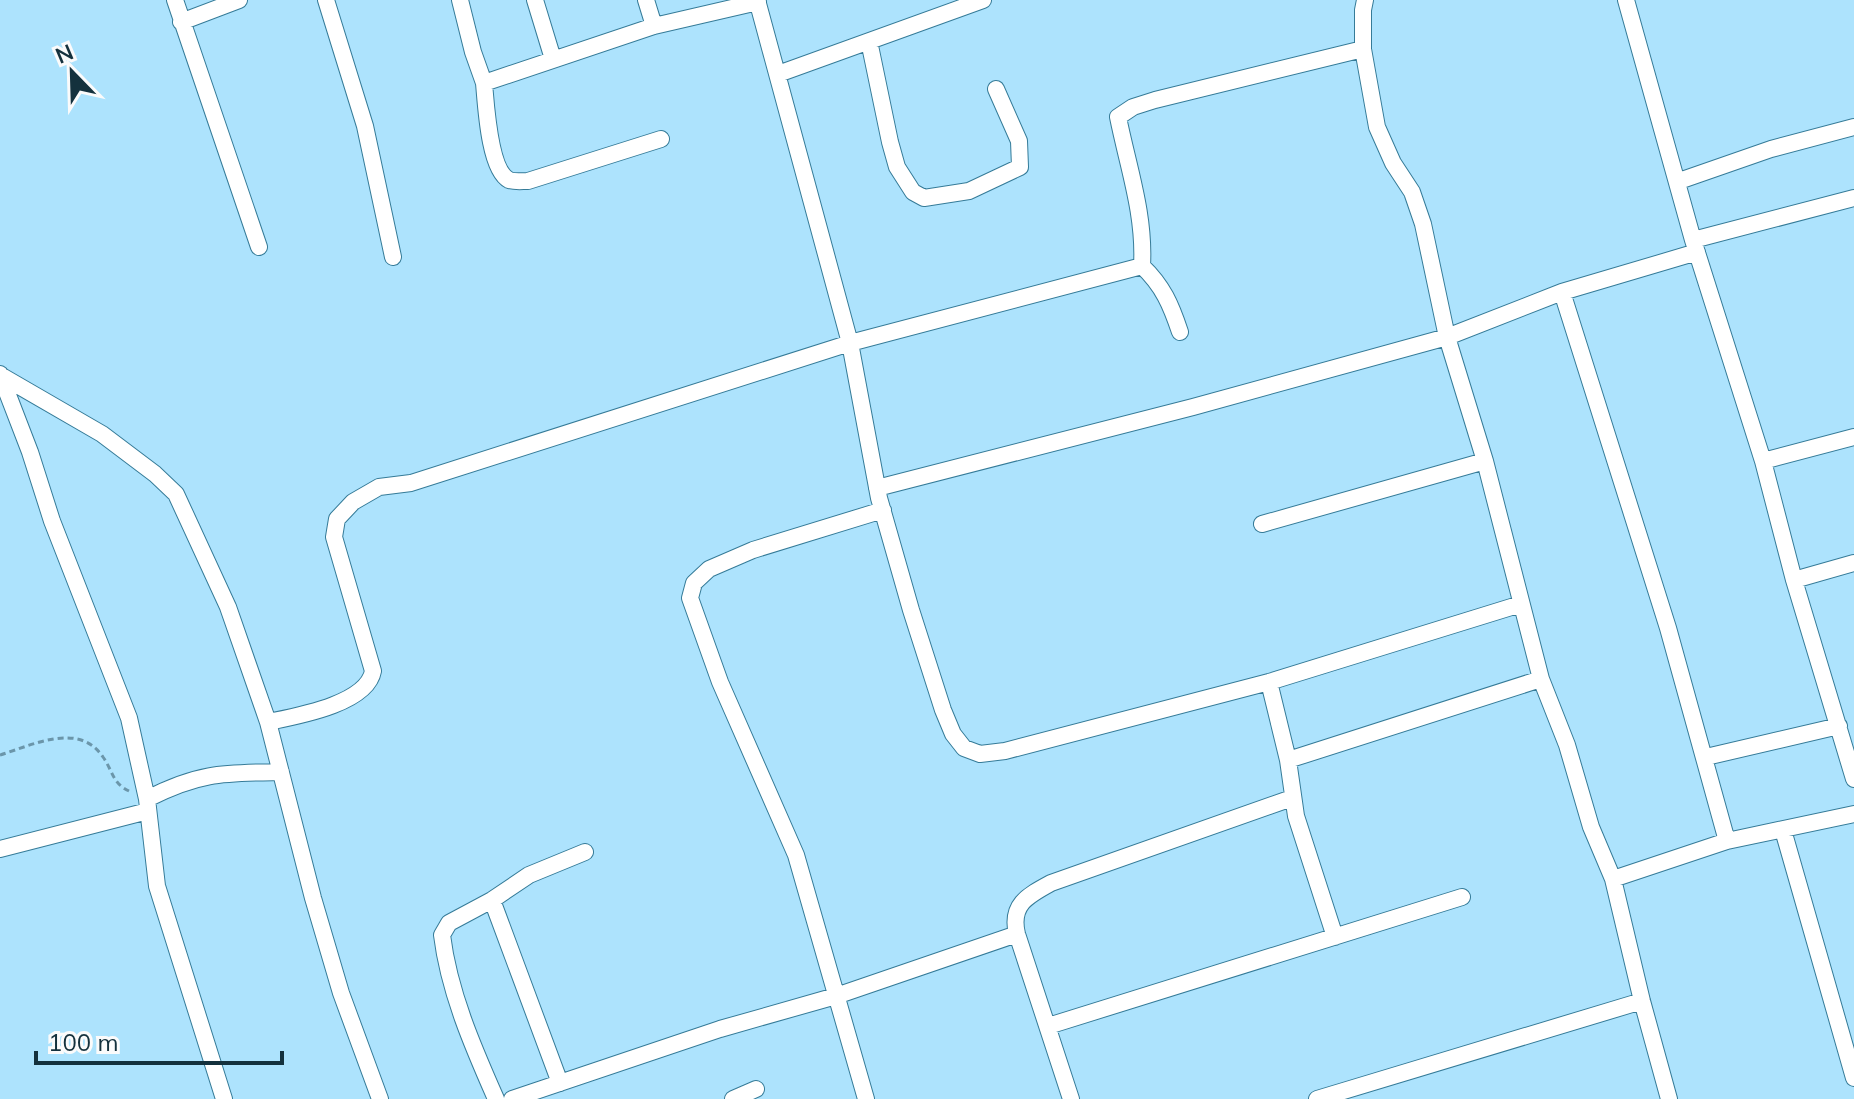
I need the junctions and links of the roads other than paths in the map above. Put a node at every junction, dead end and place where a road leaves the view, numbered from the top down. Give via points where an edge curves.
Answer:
1 (175, 0) edge
2 (239, 0) edge
3 (326, 0) edge
4 (460, 0) edge
5 (535, 0) edge
6 (646, 0) edge
7 (983, 0) edge
8 (1365, 0) edge
9 (1626, 0) edge
10 (757, 1) edge
11 (181, 22) junction
12 (654, 26) junction
13 (869, 41) junction
14 (1363, 49) junction
15 (553, 59) junction
16 (778, 74) junction
17 (484, 83) junction
18 (996, 89) dead end
19 (1854, 127) edge
20 (661, 139) dead end
21 (1679, 181) junction
22 (1854, 198) edge
23 (1695, 246) junction
24 (259, 247) dead end
25 (393, 257) dead end
26 (1142, 266) junction
27 (1562, 292) junction
28 (1180, 332) dead end
29 (1447, 337) junction
30 (850, 343) junction
31 (0, 374) edge
32 (1854, 437) edge
33 (1485, 461) junction
34 (1763, 461) junction
35 (877, 488) junction
36 (883, 510) junction
37 (1262, 524) dead end
38 (1854, 563) edge
39 (1794, 580) junction
40 (1521, 604) junction
41 (1541, 679) junction
42 (1269, 682) junction
43 (268, 722) junction
44 (1839, 726) junction
45 (1706, 757) junction
46 (1288, 760) junction
47 (281, 772) junction
48 (1854, 779) edge
49 (1292, 798) junction
50 (147, 805) junction
51 (1854, 814) edge
52 (1783, 830) junction
53 (1727, 841) junction
54 (0, 849) edge
55 (585, 852) dead end
56 (1613, 879) junction
57 (1462, 897) dead end
58 (492, 900) junction
59 (1017, 934) junction
60 (1335, 937) junction
61 (836, 996) junction
62 (1642, 1001) junction
63 (1048, 1026) junction
64 (1854, 1078) edge
65 (560, 1083) junction
66 (756, 1089) dead end
67 (224, 1099) edge
68 (380, 1099) edge
69 (496, 1099) edge
70 (512, 1099) edge
71 (733, 1099) edge
72 (866, 1099) edge
73 (1071, 1099) edge
74 (1317, 1099) edge
75 (1669, 1099) edge

1 - 11 street
2 - 11 street
3 - 25 street via 365,126
4 - 17 street
5 - 15 street
6 - 12 street
7 - 13 street
8 - 14 street
9 - 21 street
10 - 12 street
10 - 16 street
11 - 24 street
12 - 15 street
13 - 16 street
13 - 18 street via 897,167 913,192 924,198 969,191 1020,167 1019,141
14 - 26 street via 1155,100 1118,117 1138,197
14 - 29 street via 1377,127 1423,224
15 - 17 street
16 - 30 street
17 - 20 street via 491,143 502,174 511,181 528,181
19 - 21 street
21 - 23 street
22 - 23 street
23 - 27 street
23 - 34 street
26 - 28 street via 1166,292
26 - 30 street
27 - 29 street
27 - 45 street
29 - 33 street
29 - 35 street
30 - 35 street
30 - 43 street via 411,483 379,487 353,502 337,519 334,537 373,671 371,681 357,695
31 - 43 street via 102,434 176,494 228,607
31 - 50 street via 129,718
32 - 34 street
33 - 37 street
33 - 40 street
34 - 39 street
35 - 36 street
36 - 42 street via 943,710 964,748 980,754 1005,751
36 - 61 street via 709,569 694,583 690,598 726,697 796,855
38 - 39 street
39 - 44 street
40 - 41 street
40 - 42 street
41 - 46 street
41 - 56 street
42 - 46 street
43 - 47 street
44 - 45 street
44 - 48 street
45 - 53 street
46 - 49 street
47 - 50 street via 207,775 176,784
47 - 68 street via 341,993
49 - 59 street via 1051,883 1020,905 1013,919
49 - 60 street
50 - 54 street
50 - 67 street via 157,886
51 - 52 street
52 - 53 street
52 - 64 street
53 - 56 street
55 - 58 street via 529,875
56 - 62 street
57 - 60 street
58 - 65 street
58 - 69 street via 449,923 442,935 462,1015
59 - 61 street
59 - 63 street
60 - 63 street
61 - 65 street
61 - 72 street
62 - 74 street
62 - 75 street
63 - 73 street
65 - 70 street
66 - 71 street

